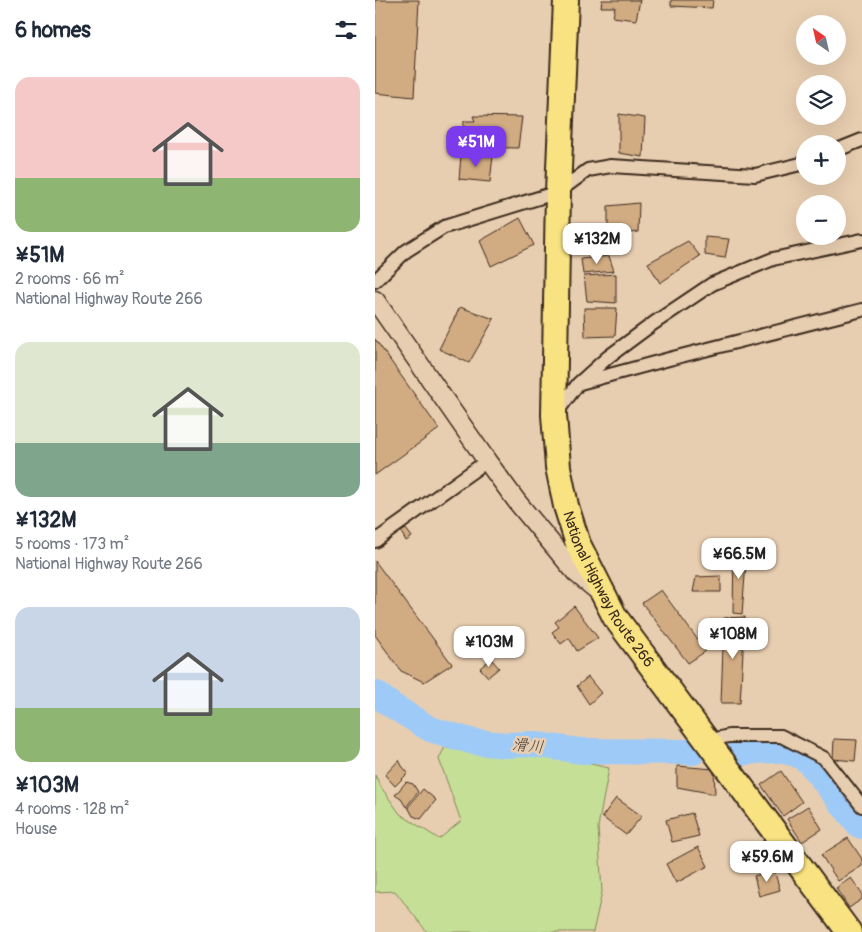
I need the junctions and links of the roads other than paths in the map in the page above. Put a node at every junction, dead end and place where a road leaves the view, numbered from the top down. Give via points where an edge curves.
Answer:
1 (566, 0) edge
2 (862, 140) edge
3 (846, 146) edge
4 (796, 165) edge
5 (558, 192) junction
6 (862, 240) edge
7 (375, 281) edge
8 (377, 306) edge
9 (862, 310) edge
10 (578, 384) junction
11 (554, 415) junction
12 (487, 461) junction
13 (375, 541) edge
14 (603, 596) junction
15 (707, 741) junction
16 (862, 806) edge
17 (849, 932) edge

1 - 5 highway, National Highway Route 266
2 - 3 street
4 - 5 street via 755,175 611,166 588,170
5 - 7 street via 445,227 406,251
5 - 11 highway, National Highway Route 266
6 - 10 street via 773,259 712,284 653,323
8 - 12 street
9 - 10 street
10 - 11 street
11 - 14 highway, National Highway Route 266 via 558,467 566,506 578,544
12 - 13 street
12 - 14 street via 576,573
14 - 15 highway, National Highway Route 266
15 - 16 street via 729,736 781,736 824,758
15 - 17 highway, National Highway Route 266

